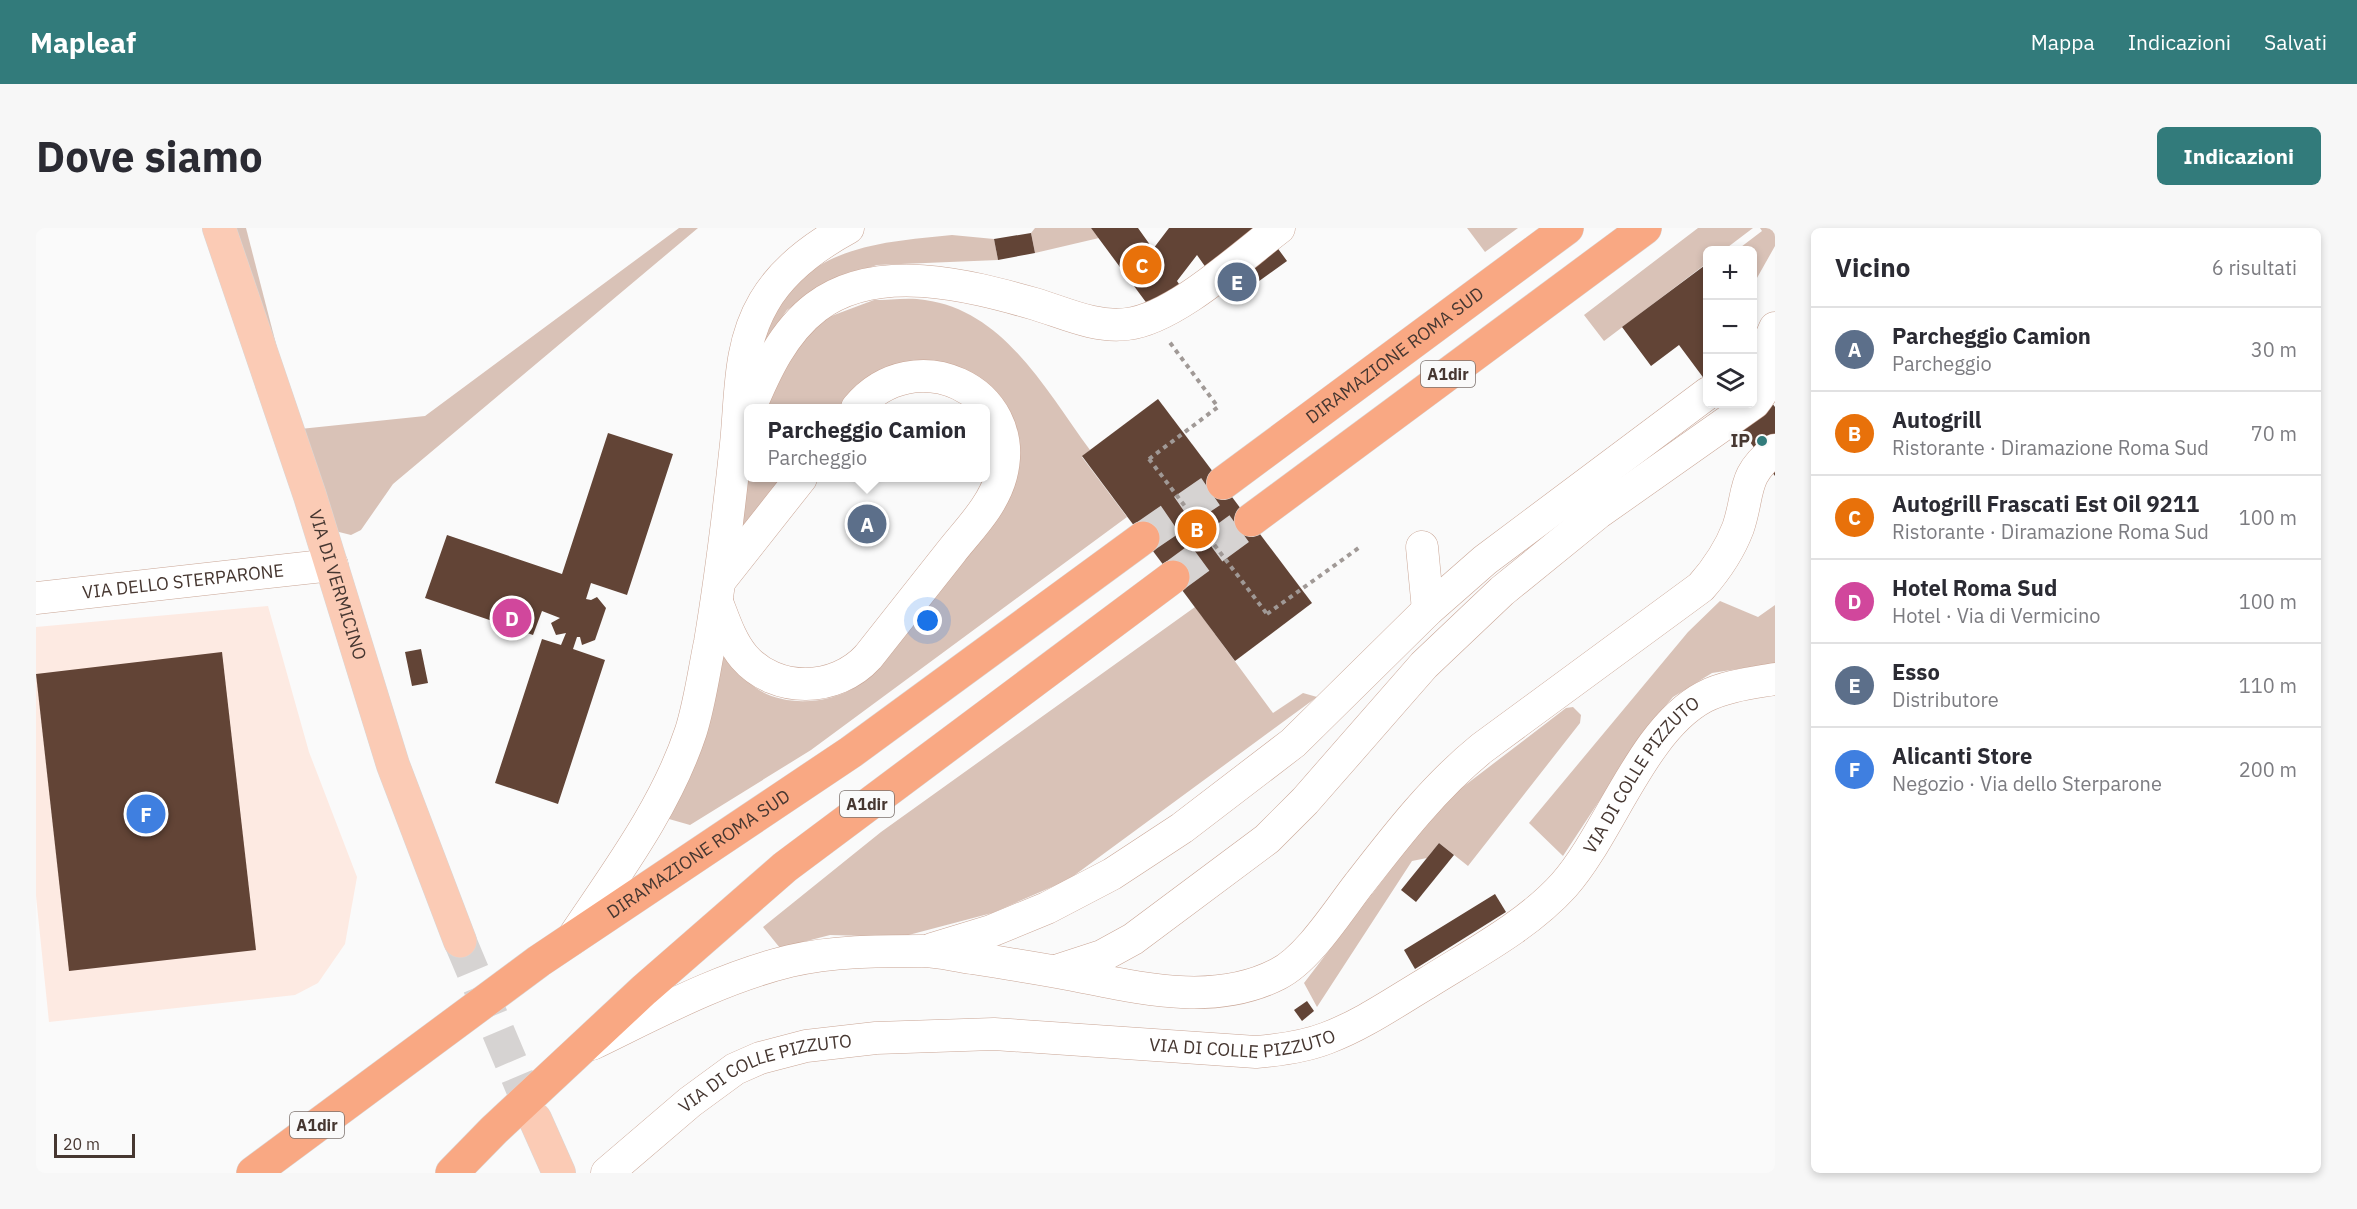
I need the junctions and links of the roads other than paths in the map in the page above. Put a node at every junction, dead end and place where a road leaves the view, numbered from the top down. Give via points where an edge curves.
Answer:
1 (219, 228) edge
2 (848, 228) edge
3 (1279, 228) edge
4 (1567, 228) edge
5 (1645, 228) edge
6 (1765, 344) edge
7 (1703, 396) edge
8 (752, 404) edge
9 (862, 404) edge
10 (984, 404) edge
11 (990, 410) edge
12 (744, 423) edge
13 (737, 441) junction
14 (1775, 450) edge
15 (797, 482) edge
16 (1223, 483) tunnel mouth
17 (1251, 520) tunnel mouth
18 (1143, 538) tunnel mouth
19 (1422, 547) dead end
20 (332, 565) junction
21 (1173, 577) tunnel mouth
22 (718, 591) junction
23 (36, 598) edge
24 (1428, 610) junction
25 (1775, 679) edge
26 (572, 939) junction
27 (460, 941) tunnel mouth
28 (925, 951) junction
29 (1055, 971) junction
30 (578, 1051) junction
31 (535, 1119) tunnel mouth
32 (253, 1173) edge
33 (452, 1173) edge
34 (559, 1173) edge
35 (607, 1173) edge

1 - 20 main road, VIA DI VERMICINO
2 - 13 street via 794,265 764,302 744,359
3 - 8 street via 1182,301 1151,318 1128,324 1100,324 957,286 909,281 870,284 829,299 808,315 777,352
4 - 16 highway, DIRAMAZIONE ROMA SUD / A1dir
5 - 17 highway, A1dir
6 - 29 street via 1773,375 1765,394 1579,527 1489,602 1424,665 1274,834 1114,951
7 - 24 street via 1498,549
9 - 10 street via 882,386 908,376 946,378 972,391
11 - 22 street via 1004,449 1001,476 984,510 860,666 824,682 799,684 754,666 737,648
12 - 13 street
13 - 22 street
14 - 29 street via 1751,477 1738,528 1701,587 1453,773 1413,815 1314,941 1281,973 1255,984 1203,993 1153,989
15 - 22 street
18 - 26 highway, DIRAMAZIONE ROMA SUD / A1dir via 851,752
19 - 24 street
20 - 23 street, VIA DELLO STERPARONE
20 - 27 main road, VIA DI VERMICINO via 393,765
21 - 30 highway, A1dir via 785,867
22 - 26 street via 698,704 675,771 653,815
24 - 28 street via 1293,743 1156,845 1112,874 1047,908 991,931
25 - 35 street, VIA DI COLLE PIZZUTO via 1714,692 1692,705 1657,743 1577,868 1546,903 1448,970 1329,1038 1256,1052 976,1034 876,1038 806,1046 735,1069
26 - 32 highway, DIRAMAZIONE ROMA SUD / A1dir
28 - 29 street
28 - 30 street via 834,954 772,966 694,995
30 - 33 highway, A1dir
31 - 34 main road

